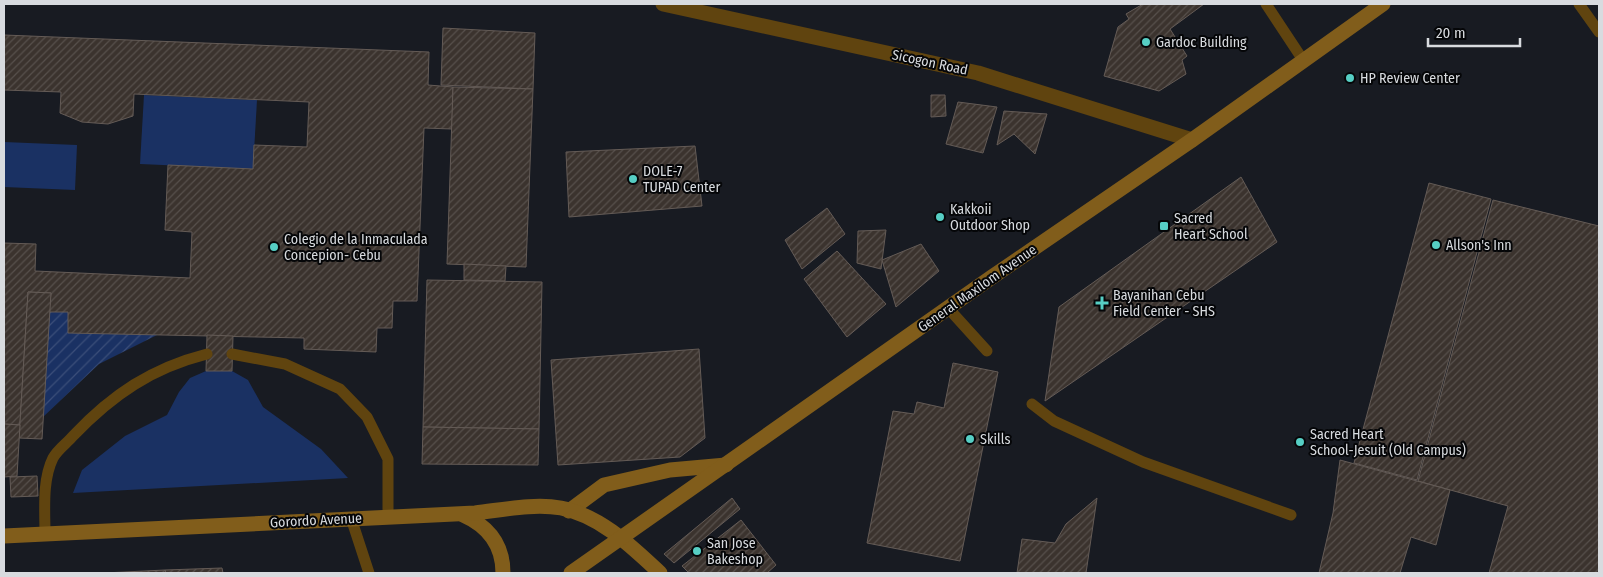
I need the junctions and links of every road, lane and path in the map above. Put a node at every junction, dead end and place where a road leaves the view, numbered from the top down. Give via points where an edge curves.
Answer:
1 (663, 4) edge
2 (1266, 4) edge
3 (1383, 4) edge
4 (1579, 4) edge
5 (1599, 32) edge
6 (1303, 60) junction
7 (1192, 140) junction
8 (948, 308) junction
9 (986, 351) dead end
10 (207, 354) dead end
11 (232, 354) dead end
12 (1032, 404) dead end
13 (726, 465) junction
14 (569, 511) junction
15 (460, 513) junction
16 (1291, 515) dead end
17 (388, 516) junction
18 (351, 518) junction
19 (45, 534) junction
20 (4, 536) edge
21 (621, 537) junction
22 (370, 573) edge
23 (503, 573) edge
24 (571, 573) edge
25 (660, 573) edge

1 - 7 street, Sicogon Road via 978,73
2 - 6 lane
3 - 6 main road, General Maxilom Avenue
4 - 5 lane
6 - 7 main road, General Maxilom Avenue
7 - 8 main road, General Maxilom Avenue
8 - 9 lane
8 - 13 main road, General Maxilom Avenue
10 - 19 lane via 176,362 132,384 90,418 53,458 44,495
11 - 17 lane via 285,364 340,389 367,417 388,459
12 - 16 lane via 1054,421 1143,462
13 - 14 main road via 670,470 604,485
13 - 21 main road, General Maxilom Avenue
14 - 15 main road, Gorordo Avenue via 529,508
14 - 21 main road, Gorordo Avenue
15 - 17 main road, Gorordo Avenue
15 - 23 main road via 480,523 492,536 500,553
17 - 18 main road, Gorordo Avenue
18 - 19 main road, Gorordo Avenue
18 - 22 lane
19 - 20 main road, Gorordo Avenue
21 - 24 main road, General Maxilom Avenue
21 - 25 main road, Gorordo Avenue

